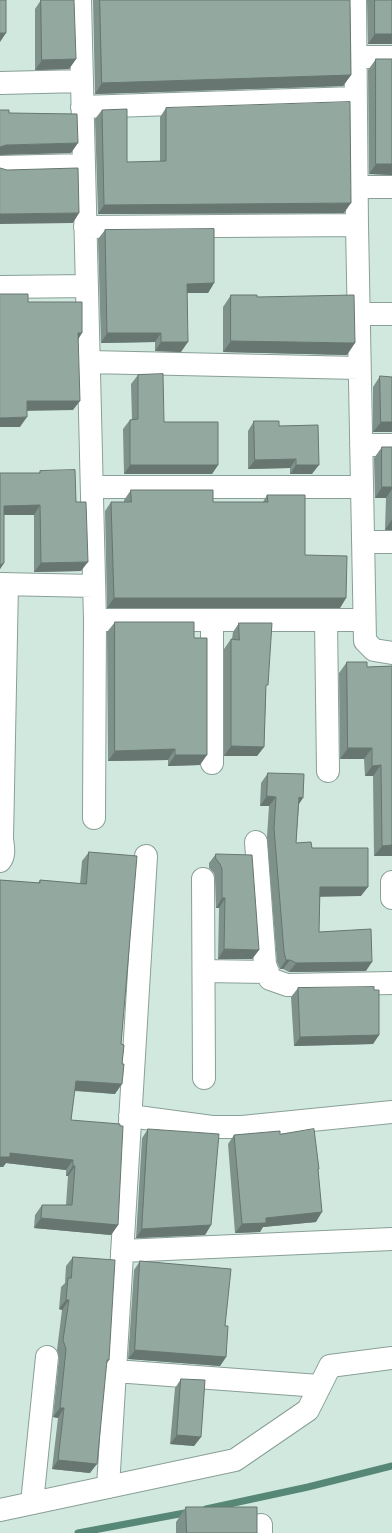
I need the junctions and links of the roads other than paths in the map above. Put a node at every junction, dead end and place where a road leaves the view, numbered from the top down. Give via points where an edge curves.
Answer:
1 (80, 0) edge
2 (355, 0) edge
3 (355, 57) junction
4 (392, 57) edge
5 (82, 81) junction
6 (0, 83) edge
7 (355, 98) junction
8 (82, 107) junction
9 (84, 165) junction
10 (0, 167) edge
11 (356, 187) junction
12 (392, 187) edge
13 (356, 225) junction
14 (86, 227) junction
15 (0, 286) edge
16 (87, 286) junction
17 (358, 314) junction
18 (392, 314) edge
19 (89, 362) junction
20 (359, 368) junction
21 (392, 445) edge
22 (361, 446) junction
23 (92, 487) junction
24 (362, 487) junction
25 (362, 542) junction
26 (392, 542) edge
27 (3, 584) edge
28 (94, 586) junction
29 (95, 620) junction
30 (212, 620) junction
31 (326, 620) junction
32 (364, 620) junction
33 (392, 653) edge
34 (212, 763) dead end
35 (328, 771) dead end
36 (94, 818) dead end
37 (256, 842) dead end
38 (146, 856) dead end
39 (0, 862) edge
40 (203, 879) dead end
41 (392, 882) edge
42 (392, 898) edge
43 (204, 971) junction
44 (268, 972) junction
45 (392, 982) edge
46 (204, 1078) dead end
47 (392, 1112) edge
48 (130, 1116) junction
49 (392, 1239) edge
50 (122, 1251) junction
51 (47, 1358) dead end
52 (392, 1358) edge
53 (115, 1371) junction
54 (319, 1386) junction
55 (108, 1487) junction
56 (32, 1503) junction
57 (0, 1510) edge

1 - 5 street
2 - 3 street
3 - 4 street
3 - 7 street
5 - 6 street
5 - 8 street
7 - 8 street
7 - 11 street
8 - 9 street
9 - 10 street
9 - 14 street
11 - 12 street
11 - 13 street
13 - 14 street
13 - 17 street
14 - 16 street
15 - 16 street
16 - 19 street
17 - 18 street
17 - 20 street
19 - 20 street
19 - 23 street
20 - 22 street
21 - 22 street
22 - 24 street
23 - 24 street
23 - 28 street
24 - 25 street
25 - 26 street
25 - 32 street
27 - 28 street
27 - 39 street via 4,848
28 - 29 street
29 - 30 street
29 - 36 street
30 - 31 street
30 - 34 street
31 - 32 street
31 - 35 street
32 - 33 street via 365,641 374,650
37 - 44 street via 265,964
38 - 48 street
40 - 43 street
41 - 42 street
43 - 44 street
43 - 46 street
44 - 45 street via 270,979 287,985
47 - 48 street via 242,1127 212,1127
48 - 50 street
49 - 50 street
50 - 53 street
51 - 56 street
52 - 54 street via 330,1366
53 - 54 street
53 - 55 street
54 - 55 street via 308,1410 235,1460
55 - 56 street
56 - 57 street

